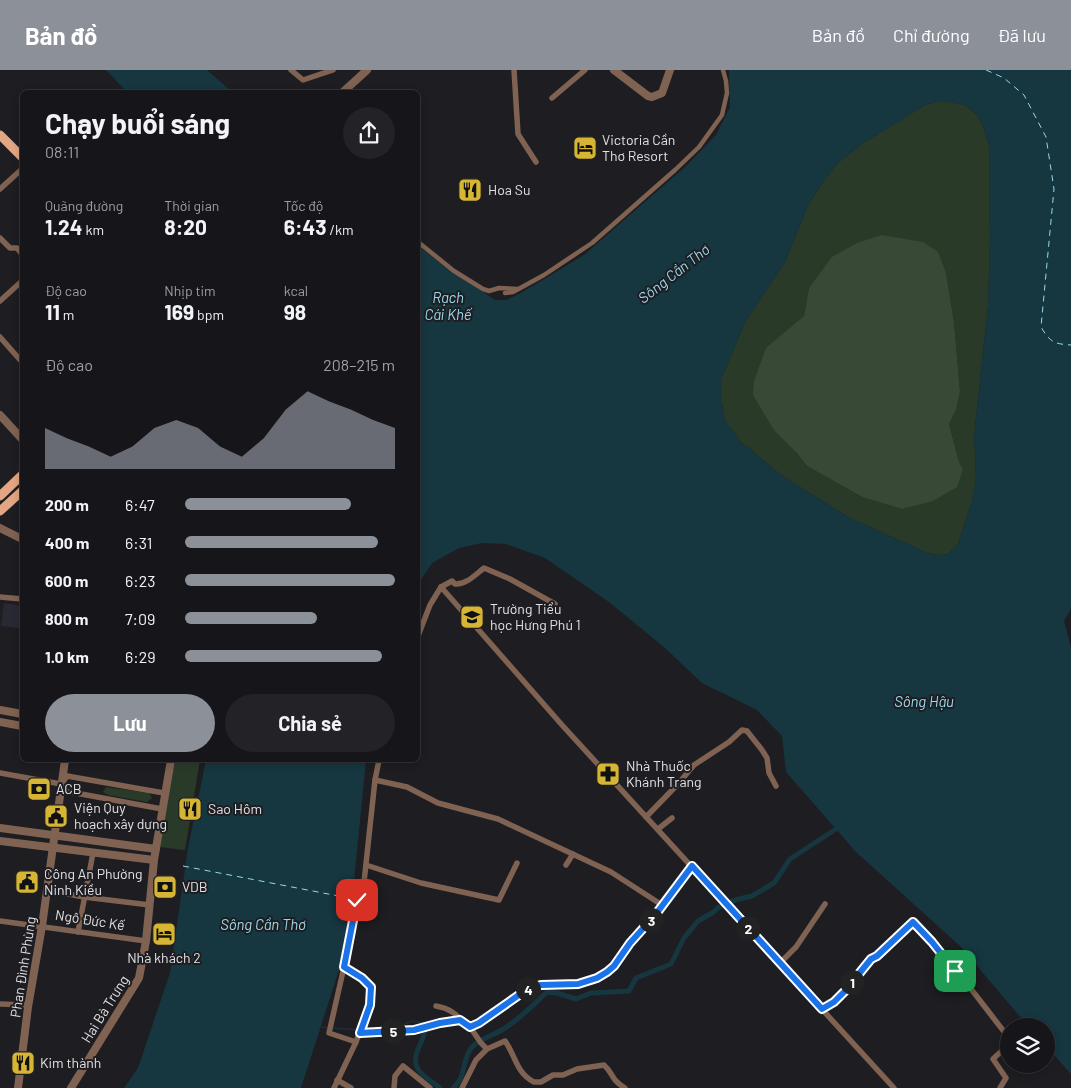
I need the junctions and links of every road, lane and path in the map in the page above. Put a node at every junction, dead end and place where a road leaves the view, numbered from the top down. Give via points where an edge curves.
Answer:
1 (291, 70) edge
2 (333, 70) edge
3 (367, 70) edge
4 (514, 70) edge
5 (585, 70) edge
6 (614, 70) edge
7 (670, 70) edge
8 (723, 70) edge
9 (345, 90) edge
10 (552, 98) dead end
11 (0, 135) edge
12 (20, 155) edge
13 (536, 162) dead end
14 (20, 171) edge
15 (0, 189) edge
16 (0, 238) edge
17 (420, 244) edge
18 (20, 252) edge
19 (20, 282) edge
20 (518, 289) junction
21 (505, 293) dead end
22 (0, 301) edge
23 (0, 337) edge
24 (20, 360) edge
25 (0, 415) edge
26 (20, 437) edge
27 (20, 477) edge
28 (20, 493) edge
29 (0, 496) edge
30 (0, 511) edge
31 (0, 528) edge
32 (20, 538) edge
33 (441, 587) junction
34 (0, 597) edge
35 (20, 599) edge
36 (555, 604) dead end
37 (420, 631) edge
38 (0, 710) edge
39 (20, 714) edge
40 (0, 722) edge
41 (20, 726) edge
42 (65, 762) edge
43 (171, 762) edge
44 (378, 762) edge
45 (0, 773) edge
46 (374, 780) junction
47 (61, 784) junction
48 (776, 786) dead end
49 (164, 793) junction
50 (162, 809) junction
51 (646, 817) junction
52 (672, 818) dead end
53 (0, 828) edge
54 (658, 829) junction
55 (54, 835) junction
56 (0, 841) edge
57 (53, 848) junction
58 (156, 849) junction
59 (92, 853) junction
60 (573, 854) junction
61 (154, 860) junction
62 (517, 863) dead end
63 (366, 865) junction
64 (566, 865) dead end
65 (692, 866) junction
66 (47, 890) junction
67 (84, 897) junction
68 (824, 904) dead end
69 (150, 905) junction
70 (662, 905) junction
71 (0, 921) edge
72 (42, 926) junction
73 (78, 932) junction
74 (146, 941) junction
75 (780, 963) junction
76 (344, 967) junction
77 (0, 1004) edge
78 (28, 1005) junction
79 (436, 1006) dead end
80 (822, 1009) junction
81 (460, 1020) junction
82 (1000, 1026) edge
83 (470, 1027) junction
84 (361, 1031) junction
85 (356, 1042) junction
86 (487, 1049) junction
87 (1000, 1052) edge
88 (1000, 1069) edge
89 (1003, 1073) edge
90 (337, 1080) junction
91 (18, 1088) edge
92 (71, 1088) edge
93 (334, 1088) edge
94 (351, 1088) edge
95 (394, 1088) edge
96 (430, 1088) edge
97 (462, 1088) edge
98 (625, 1088) edge
99 (894, 1088) edge
100 (1000, 1088) edge

1 - 2 street via 303,80
3 - 9 street
4 - 13 street via 518,134
5 - 10 street
6 - 7 street via 652,97 662,93
8 - 20 street via 726,93 722,115 699,147 592,243
11 - 12 main road
14 - 15 street
16 - 18 street
17 - 20 street via 483,289 490,292 499,288
19 - 22 street
20 - 21 street
23 - 24 street
25 - 26 street
27 - 29 main road
28 - 30 main road
31 - 32 street
33 - 36 street via 452,581 455,584 466,582 484,568
33 - 37 street
33 - 51 street
34 - 35 street
38 - 39 street
40 - 41 street
42 - 47 street, Phan Đình Phùng
43 - 49 street, Hai Bà Trưng
44 - 46 street
45 - 47 street
46 - 60 street via 406,787 438,803 498,819
46 - 63 street
47 - 49 street via 67,776
47 - 50 street via 65,792
47 - 55 street, Phan Đình Phùng
48 - 51 street via 769,773 767,758 747,731 742,730 694,765
49 - 50 street, Hai Bà Trưng
50 - 58 street, Hai Bà Trưng
51 - 54 street
52 - 54 street
53 - 55 street
54 - 65 street
55 - 57 street, Phan Đình Phùng
55 - 58 street
56 - 57 street
57 - 59 street
57 - 66 street, Phan Đình Phùng
58 - 61 street, Hai Bà Trưng
59 - 61 street
59 - 67 street
60 - 64 street
60 - 70 street via 611,872
61 - 69 street, Hai Bà Trưng
62 - 63 street via 499,900 421,883
63 - 76 street via 362,901 355,899
65 - 70 street
65 - 75 street
66 - 67 street
66 - 72 street, Phan Đình Phùng
67 - 69 street
67 - 73 street
68 - 75 street via 796,948
69 - 74 street, Hai Bà Trưng
70 - 83 street via 614,966 602,975 578,984 529,988
71 - 72 street, Ngô Đức Kế
72 - 73 street, Ngô Đức Kế
72 - 78 street, Phan Đình Phùng
73 - 74 street, Ngô Đức Kế
74 - 92 street, Hai Bà Trưng via 139,978
75 - 80 street
76 - 84 street via 371,987 370,1005
76 - 85 street via 329,1033
77 - 78 street
78 - 91 street, Phan Đình Phùng
79 - 81 street via 453,1011
80 - 82 street via 834,1002 871,959 913,922
80 - 99 street
81 - 83 street
81 - 84 street via 409,1031
83 - 86 street
84 - 85 street
85 - 90 street
86 - 97 street via 476,1060
86 - 98 street via 505,1041 518,1069 534,1082 577,1068 604,1065 615,1082
87 - 88 street via 993,1059
89 - 100 street via 1006,1078
90 - 93 street
90 - 94 street
95 - 96 street via 396,1076 404,1066

